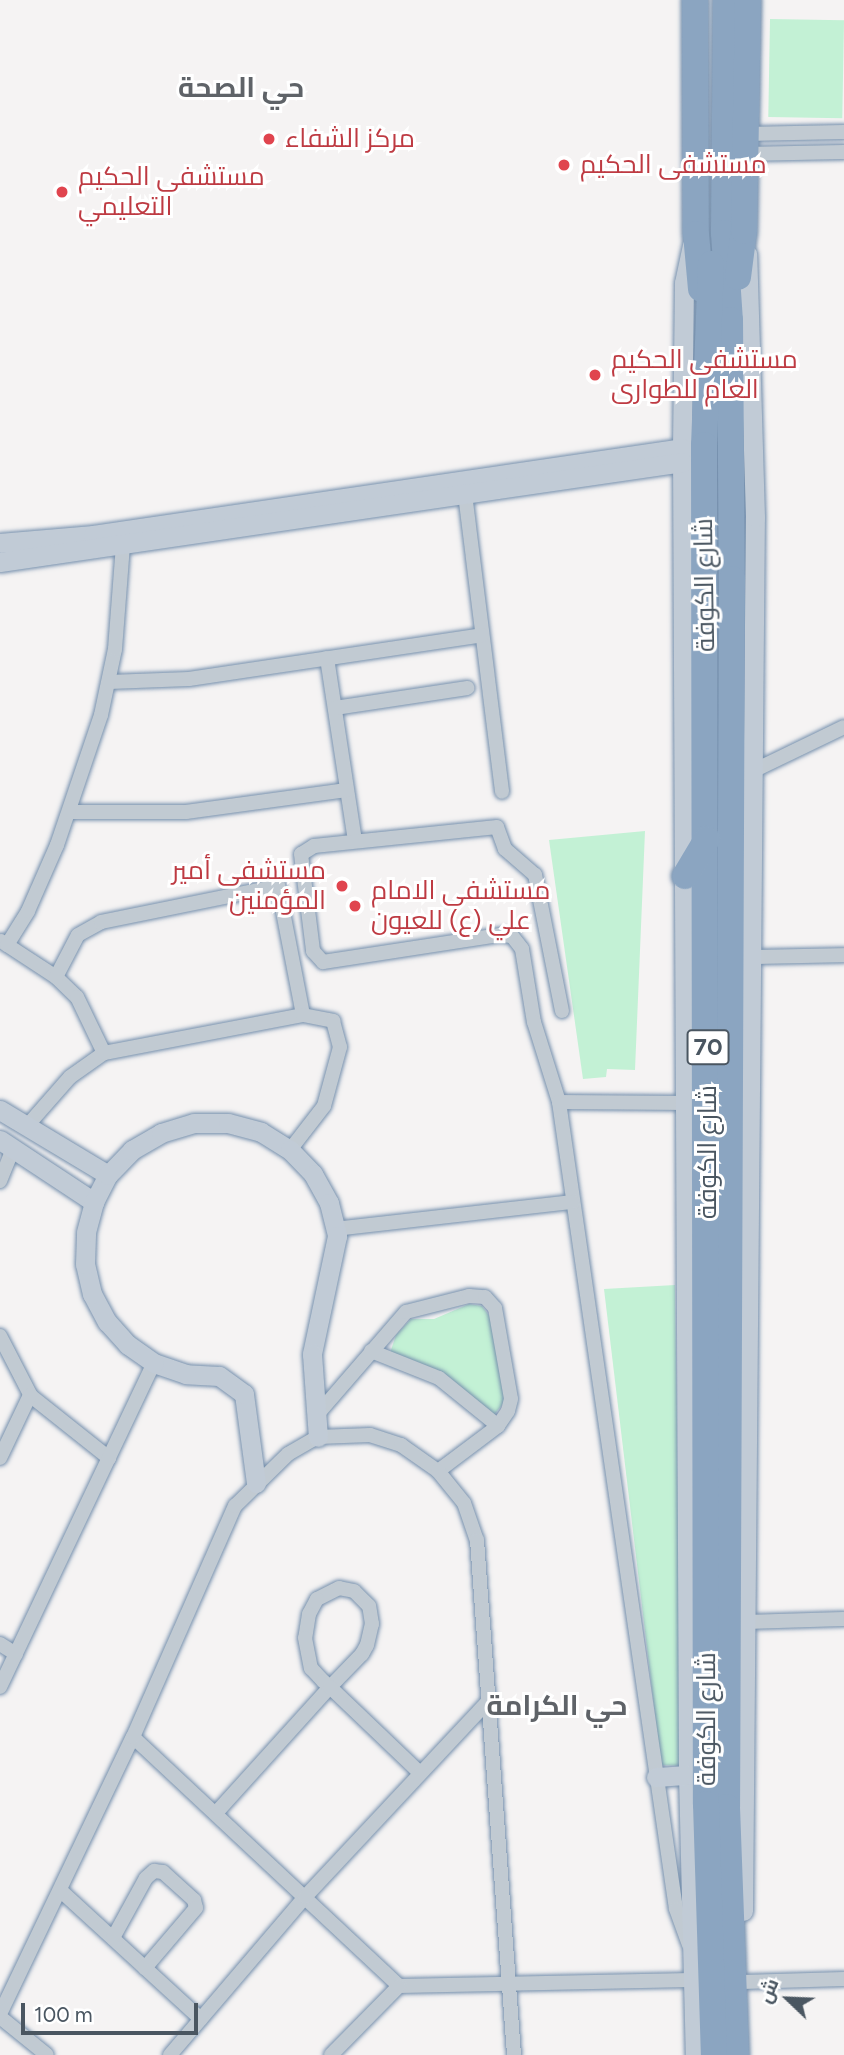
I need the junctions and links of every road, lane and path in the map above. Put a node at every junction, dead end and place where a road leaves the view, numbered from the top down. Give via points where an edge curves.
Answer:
1 (678, 0) edge
2 (695, 0) edge
3 (711, 0) edge
4 (726, 0) edge
5 (748, 0) edge
6 (719, 40) junction
7 (844, 132) edge
8 (745, 144) junction
9 (844, 152) edge
10 (695, 153) junction
11 (744, 231) junction
12 (696, 234) junction
13 (718, 322) junction
14 (682, 455) junction
15 (465, 494) junction
16 (85, 542) junction
17 (0, 543) edge
18 (123, 545) junction
19 (0, 562) edge
20 (732, 579) junction
21 (753, 613) junction
22 (482, 635) junction
23 (327, 657) junction
24 (110, 682) junction
25 (467, 688) dead end
26 (335, 708) junction
27 (844, 727) edge
28 (751, 772) junction
29 (347, 790) junction
30 (502, 792) dead end
31 (70, 812) junction
32 (707, 838) junction
33 (355, 841) junction
34 (730, 874) junction
35 (685, 876) junction
36 (750, 912) junction
37 (3, 943) edge
38 (844, 955) edge
39 (750, 957) junction
40 (56, 977) junction
41 (562, 1011) dead end
42 (303, 1015) junction
43 (104, 1053) junction
44 (559, 1102) junction
45 (688, 1103) junction
46 (0, 1110) edge
47 (27, 1126) junction
48 (7, 1144) edge
49 (290, 1150) junction
50 (108, 1175) junction
51 (0, 1181) edge
52 (94, 1202) junction
53 (572, 1202) junction
54 (335, 1228) junction
55 (0, 1335) edge
56 (372, 1351) junction
57 (154, 1363) junction
58 (30, 1395) junction
59 (316, 1416) junction
60 (498, 1426) junction
61 (318, 1437) junction
62 (689, 1439) junction
63 (0, 1458) edge
64 (109, 1458) junction
65 (727, 1469) junction
66 (438, 1471) junction
67 (256, 1483) junction
68 (844, 1619) edge
69 (746, 1622) junction
70 (0, 1644) edge
71 (16, 1654) junction
72 (0, 1687) edge
73 (330, 1687) junction
74 (490, 1699) junction
75 (133, 1737) junction
76 (419, 1772) junction
77 (688, 1774) junction
78 (656, 1777) junction
79 (744, 1777) junction
80 (727, 1807) junction
81 (216, 1813) junction
82 (709, 1881) junction
83 (60, 1890) junction
84 (304, 1897) junction
85 (690, 1936) junction
86 (113, 1938) junction
87 (145, 1968) junction
88 (844, 1979) edge
89 (691, 1980) junction
90 (742, 1982) junction
91 (399, 1986) junction
92 (507, 1986) junction
93 (5, 1993) edge
94 (0, 2015) edge
95 (201, 2019) junction
96 (47, 2055) edge
97 (170, 2055) edge
98 (331, 2055) edge
99 (514, 2055) edge
100 (695, 2055) edge
101 (714, 2055) edge
102 (736, 2055) edge
103 (746, 2055) edge

1 - 10 highway via 679,111
2 - 10 highway
3 - 6 highway, 70
4 - 6 highway, 70
5 - 8 highway
6 - 13 highway, شارع الكوفة / 70 via 724,233
7 - 8 street
8 - 9 street
8 - 11 highway
10 - 12 highway
11 - 13 highway
11 - 21 main road via 752,320
12 - 13 highway
12 - 14 main road via 684,284
13 - 20 highway, شارع الكوفة / 70
13 - 32 highway, شارع الكوفة / 70
14 - 15 main road
14 - 16 main road
14 - 35 main road
15 - 18 main road
15 - 22 street
16 - 17 main road
16 - 18 main road
16 - 19 main road
18 - 24 street
20 - 21 highway
20 - 34 highway, شارع الكوفة / 70
21 - 28 main road
22 - 23 street
22 - 30 street
23 - 24 street via 189,679
23 - 26 street
24 - 31 street
25 - 26 street
26 - 29 street
27 - 28 street
28 - 36 main road
29 - 31 street via 186,812
29 - 33 street
31 - 37 street via 28,911
32 - 35 highway
32 - 65 highway, شارع الكوفة / 70
33 - 41 street via 497,827 505,849 535,875
33 - 44 street via 309,847 301,854 315,956 333,963 512,936 522,949 534,1022
34 - 36 highway
34 - 65 highway, شارع الكوفة / 70
35 - 45 main road
36 - 39 main road
37 - 40 street
38 - 39 street
39 - 65 main road
40 - 42 street via 78,935 101,922 278,886
40 - 43 street via 76,998
42 - 43 street
42 - 49 street via 333,1021 340,1048 324,1105
43 - 47 street via 70,1077
44 - 45 street
44 - 53 street
45 - 62 main road
46 - 47 main road
47 - 50 main road
48 - 51 street
48 - 52 main road
49 - 50 main road via 261,1132 228,1123 194,1123 161,1133 132,1150
49 - 54 main road via 313,1174 329,1203
50 - 52 main road
52 - 57 main road via 86,1232 85,1264 92,1294 107,1322 128,1345
53 - 54 street
53 - 78 street
54 - 59 main road via 332,1271 312,1354
55 - 58 street
56 - 59 street
56 - 60 street via 439,1378
56 - 60 street via 407,1311 469,1296 485,1297 495,1308 511,1399
57 - 64 street
57 - 67 main road via 186,1374 219,1376 244,1394
58 - 63 street
58 - 64 street
59 - 61 main road
60 - 66 street
61 - 66 street via 370,1435 401,1445
61 - 67 street via 288,1454
62 - 65 highway
62 - 77 main road
64 - 71 street
65 - 69 main road
65 - 80 highway, شارع الكوفة / 70
65 - 82 highway, شارع الكوفة / 70
66 - 74 street via 464,1503 477,1540
67 - 75 street via 235,1506
68 - 69 street
69 - 79 main road
70 - 71 street
71 - 72 street
73 - 73 street via 362,1654 371,1634 369,1606 364,1597 346,1588 317,1599 306,1626 308,1660
73 - 76 street
73 - 81 street
74 - 76 street
74 - 92 street
75 - 81 street
75 - 83 street
76 - 84 street
77 - 78 main road
77 - 85 main road
78 - 85 street via 676,1909
79 - 80 highway
79 - 90 main road
80 - 102 highway, شارع الكوفة / 70
81 - 84 street
82 - 85 highway
82 - 101 highway, شارع الكوفة / 70
83 - 86 street
83 - 93 street
84 - 91 street
84 - 95 street
85 - 89 main road
86 - 87 street
86 - 87 street via 153,1871 163,1872 194,1900 196,1908
87 - 95 street
88 - 90 street
89 - 92 street
89 - 100 main road
90 - 103 main road
91 - 92 street
91 - 98 street
92 - 99 street
93 - 94 street
94 - 96 street
95 - 97 street

